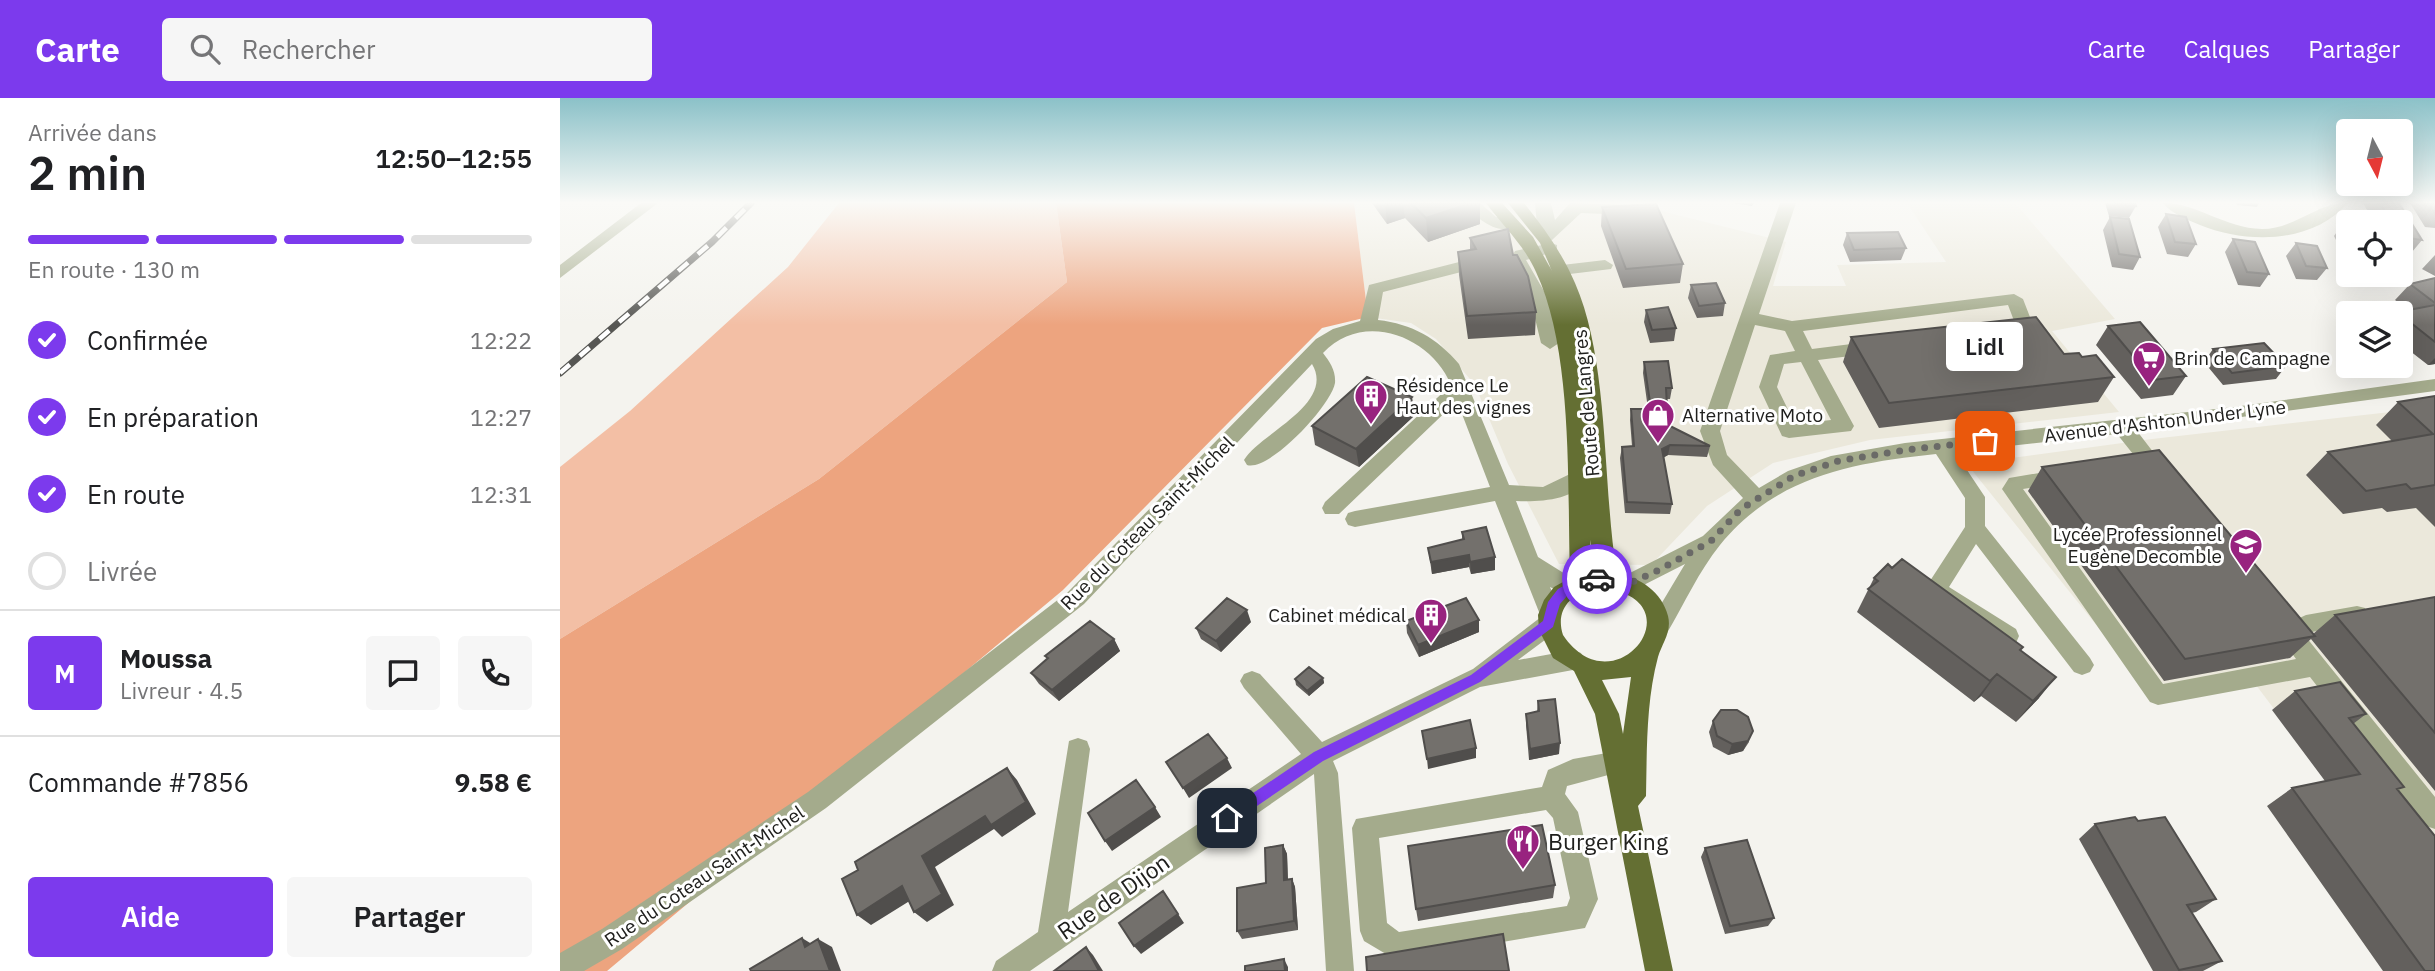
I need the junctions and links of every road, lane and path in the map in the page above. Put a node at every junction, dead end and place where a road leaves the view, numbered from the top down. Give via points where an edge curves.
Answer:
1 (598, 244) edge
2 (1774, 244) edge
3 (1543, 245) joint
4 (1605, 265) dead end
5 (1463, 267) edge
6 (1554, 271) junction
7 (560, 273) edge
8 (1749, 318) junction
9 (1368, 325) junction
10 (1792, 327) junction
11 (1443, 329) dead end
12 (1998, 333) edge
13 (1426, 340) junction
14 (1550, 343) dead end
15 (1888, 345) edge
16 (1313, 352) junction
17 (1805, 355) junction
18 (2435, 385) edge
19 (1461, 387) junction
20 (2122, 426) junction
21 (1941, 446) junction
22 (1254, 460) dead end
23 (2151, 463) junction
24 (2124, 467) edge
25 (2084, 473) edge
26 (1577, 479) junction
27 (2172, 489) edge
28 (1502, 492) junction
29 (1758, 499) junction
30 (1332, 508) dead end
31 (1355, 519) dead end
32 (1975, 528) junction
33 (1711, 541) junction
34 (1531, 564) junction
35 (1617, 581) junction
36 (1575, 585) junction
37 (2272, 611) edge
38 (2382, 611) edge
39 (1549, 618) junction
40 (1660, 626) junction
41 (2008, 636) edge
42 (2291, 636) junction
43 (1647, 656) junction
44 (1578, 663) junction
45 (2082, 666) dead end
46 (2315, 666) junction
47 (1476, 678) junction
48 (1252, 681) dead end
49 (1078, 749) dead end
50 (1319, 757) junction
51 (1618, 762) junction
52 (1551, 797) junction
53 (2435, 817) edge
54 (1631, 826) junction
55 (1051, 939) junction
56 (560, 969) edge
57 (1006, 971) edge
58 (1340, 971) edge
59 (1659, 971) edge

1 - 7 street
2 - 8 street
3 - 6 main road, Route de Langres
3 - 14 street via 1521,254 1518,260 1539,298
4 - 6 street
5 - 9 street via 1423,283 1375,289
6 - 26 main road, Route de Langres via 1568,342
6 - 35 main road, Route de Langres via 1573,296 1584,345 1598,542
8 - 10 street
8 - 29 street via 1710,431 1710,444
9 - 13 street, Rue du Coteau Saint-Michel via 1395,327
9 - 16 street, Rue du Coteau Saint-Michel via 1336,332
10 - 12 street via 2014,299 2026,330
10 - 17 street
11 - 13 street
13 - 19 street, Rue du Coteau Saint-Michel via 1444,356
15 - 17 street
16 - 22 street via 1325,372 1318,404
16 - 56 street, Rue du Coteau Saint-Michel via 1076,598 817,800 612,939
17 - 17 street via 1776,359 1768,387 1790,431 1843,426
18 - 20 street, Avenue d'Ashton Under Lyne
19 - 28 street, Rue du Coteau Saint-Michel
19 - 30 street
20 - 21 street, Avenue d'Ashton Under Lyne
20 - 23 street
21 - 29 street, Avenue d'Ashton Under Lyne via 1838,461 1794,476
21 - 32 street via 1975,497
23 - 24 street
23 - 27 street
25 - 46 street via 2016,483 2012,489 2158,695
26 - 28 street via 1545,495
26 - 36 main road, Route de Langres
28 - 31 street
28 - 34 street, Rue du Coteau Saint-Michel
29 - 33 street, Avenue d'Ashton Under Lyne via 1741,509
32 - 41 street via 1936,590
32 - 45 street
33 - 35 street, Avenue d'Ashton Under Lyne
33 - 40 street, Avenue d'Ashton Under Lyne
34 - 36 street
34 - 39 street, Rue du Coteau Saint-Michel
35 - 36 main road
35 - 40 main road via 1648,599
36 - 39 main road via 1554,602
37 - 42 street
38 - 42 street via 2306,624
39 - 44 main road via 1556,645
39 - 47 street, Rue de Dijon
40 - 43 main road
42 - 46 street
43 - 44 main road via 1624,668 1607,670
43 - 54 main road via 1636,714
44 - 47 street, Rue de Dijon
44 - 51 main road via 1607,714
46 - 53 street
47 - 50 street, Rue de Dijon
48 - 50 street
49 - 55 street
50 - 55 street, Rue de Dijon
50 - 58 street via 1326,773
51 - 52 street via 1573,770 1557,778
51 - 54 main road
52 - 52 street via 1365,828 1374,931 1396,946 1575,918 1584,899 1564,811
54 - 59 main road
55 - 57 street, Rue de Dijon

